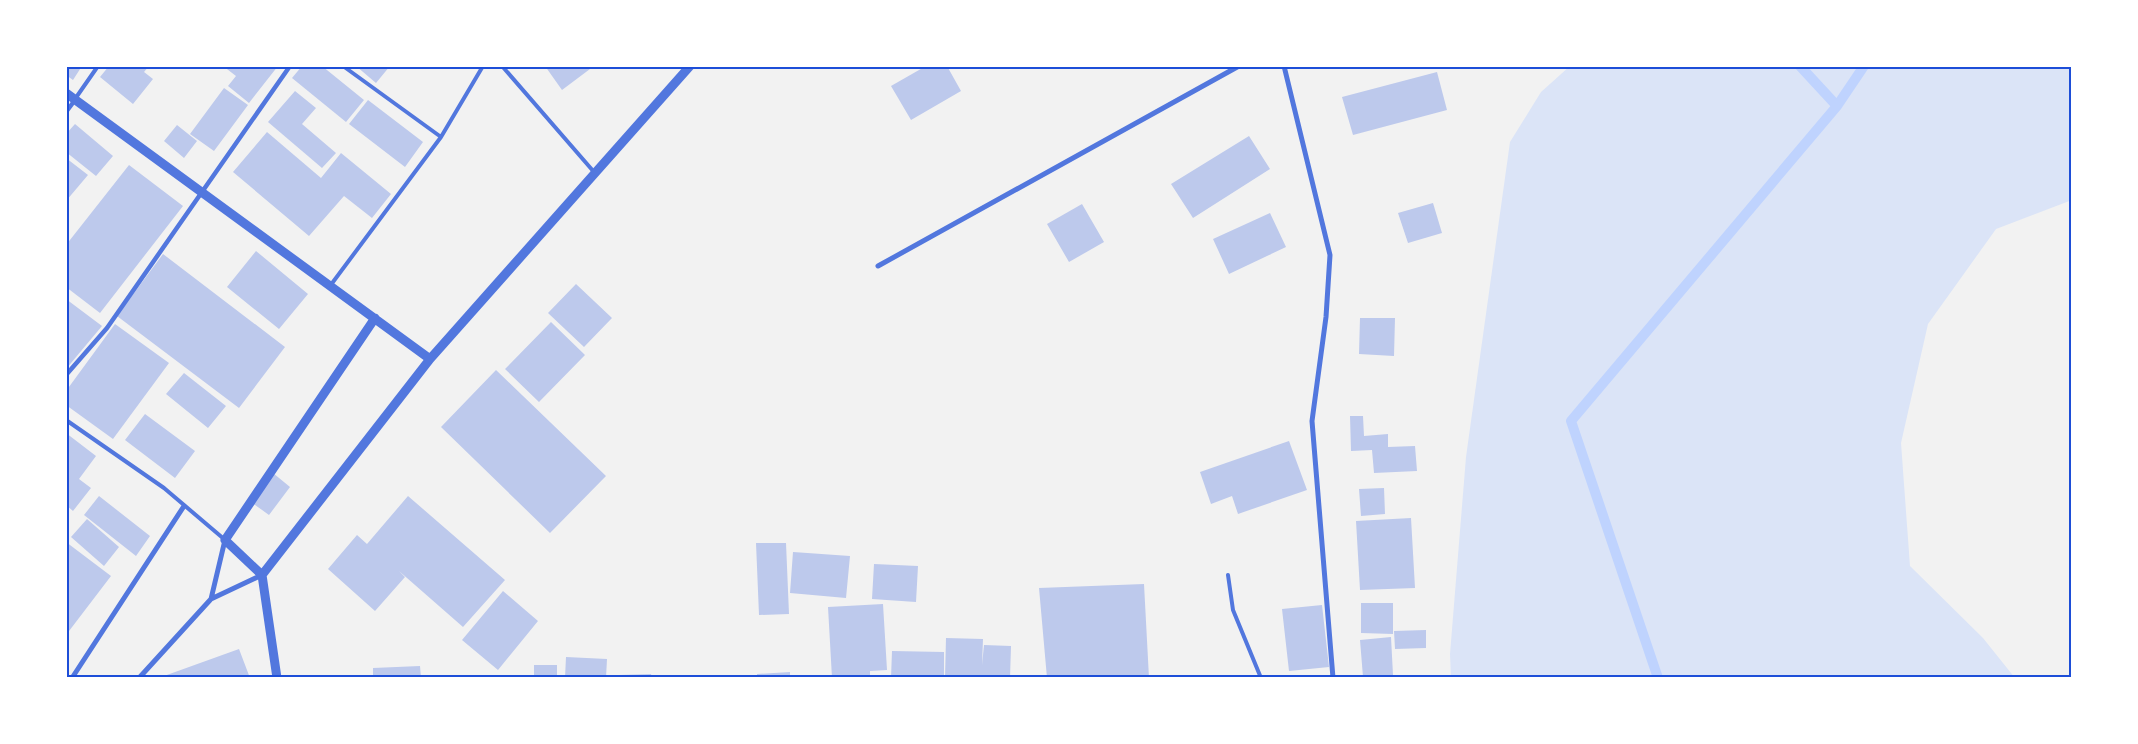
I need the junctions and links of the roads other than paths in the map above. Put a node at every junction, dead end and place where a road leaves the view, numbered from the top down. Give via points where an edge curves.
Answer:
1 (98, 66) edge
2 (290, 66) edge
3 (343, 66) edge
4 (483, 66) edge
5 (502, 66) edge
6 (690, 66) edge
7 (1239, 66) edge
8 (1284, 66) edge
9 (66, 93) edge
10 (75, 100) junction
11 (66, 112) edge
12 (441, 138) junction
13 (595, 173) junction
14 (202, 192) junction
15 (878, 266) dead end
16 (330, 286) junction
17 (375, 318) junction
18 (430, 359) junction
19 (66, 375) edge
20 (66, 420) edge
21 (184, 506) junction
22 (224, 540) junction
23 (262, 575) junction
24 (1228, 575) dead end
25 (211, 599) junction
26 (72, 678) edge
27 (139, 678) edge
28 (277, 678) edge
29 (1261, 678) edge
30 (1332, 678) edge

1 - 10 lane
2 - 14 street
3 - 12 lane
4 - 12 lane
5 - 13 lane
6 - 13 street
7 - 15 street
8 - 30 street via 1330,255 1326,317 1312,421
9 - 10 street
10 - 11 street
10 - 14 street
12 - 16 lane
13 - 18 street
14 - 16 street
14 - 19 street via 107,328
16 - 17 street
17 - 18 street
17 - 22 street
18 - 23 street
20 - 21 lane via 164,488
21 - 22 lane
21 - 26 street
22 - 23 street
22 - 25 street
23 - 25 street
23 - 28 street
24 - 29 lane via 1233,610
25 - 27 street

